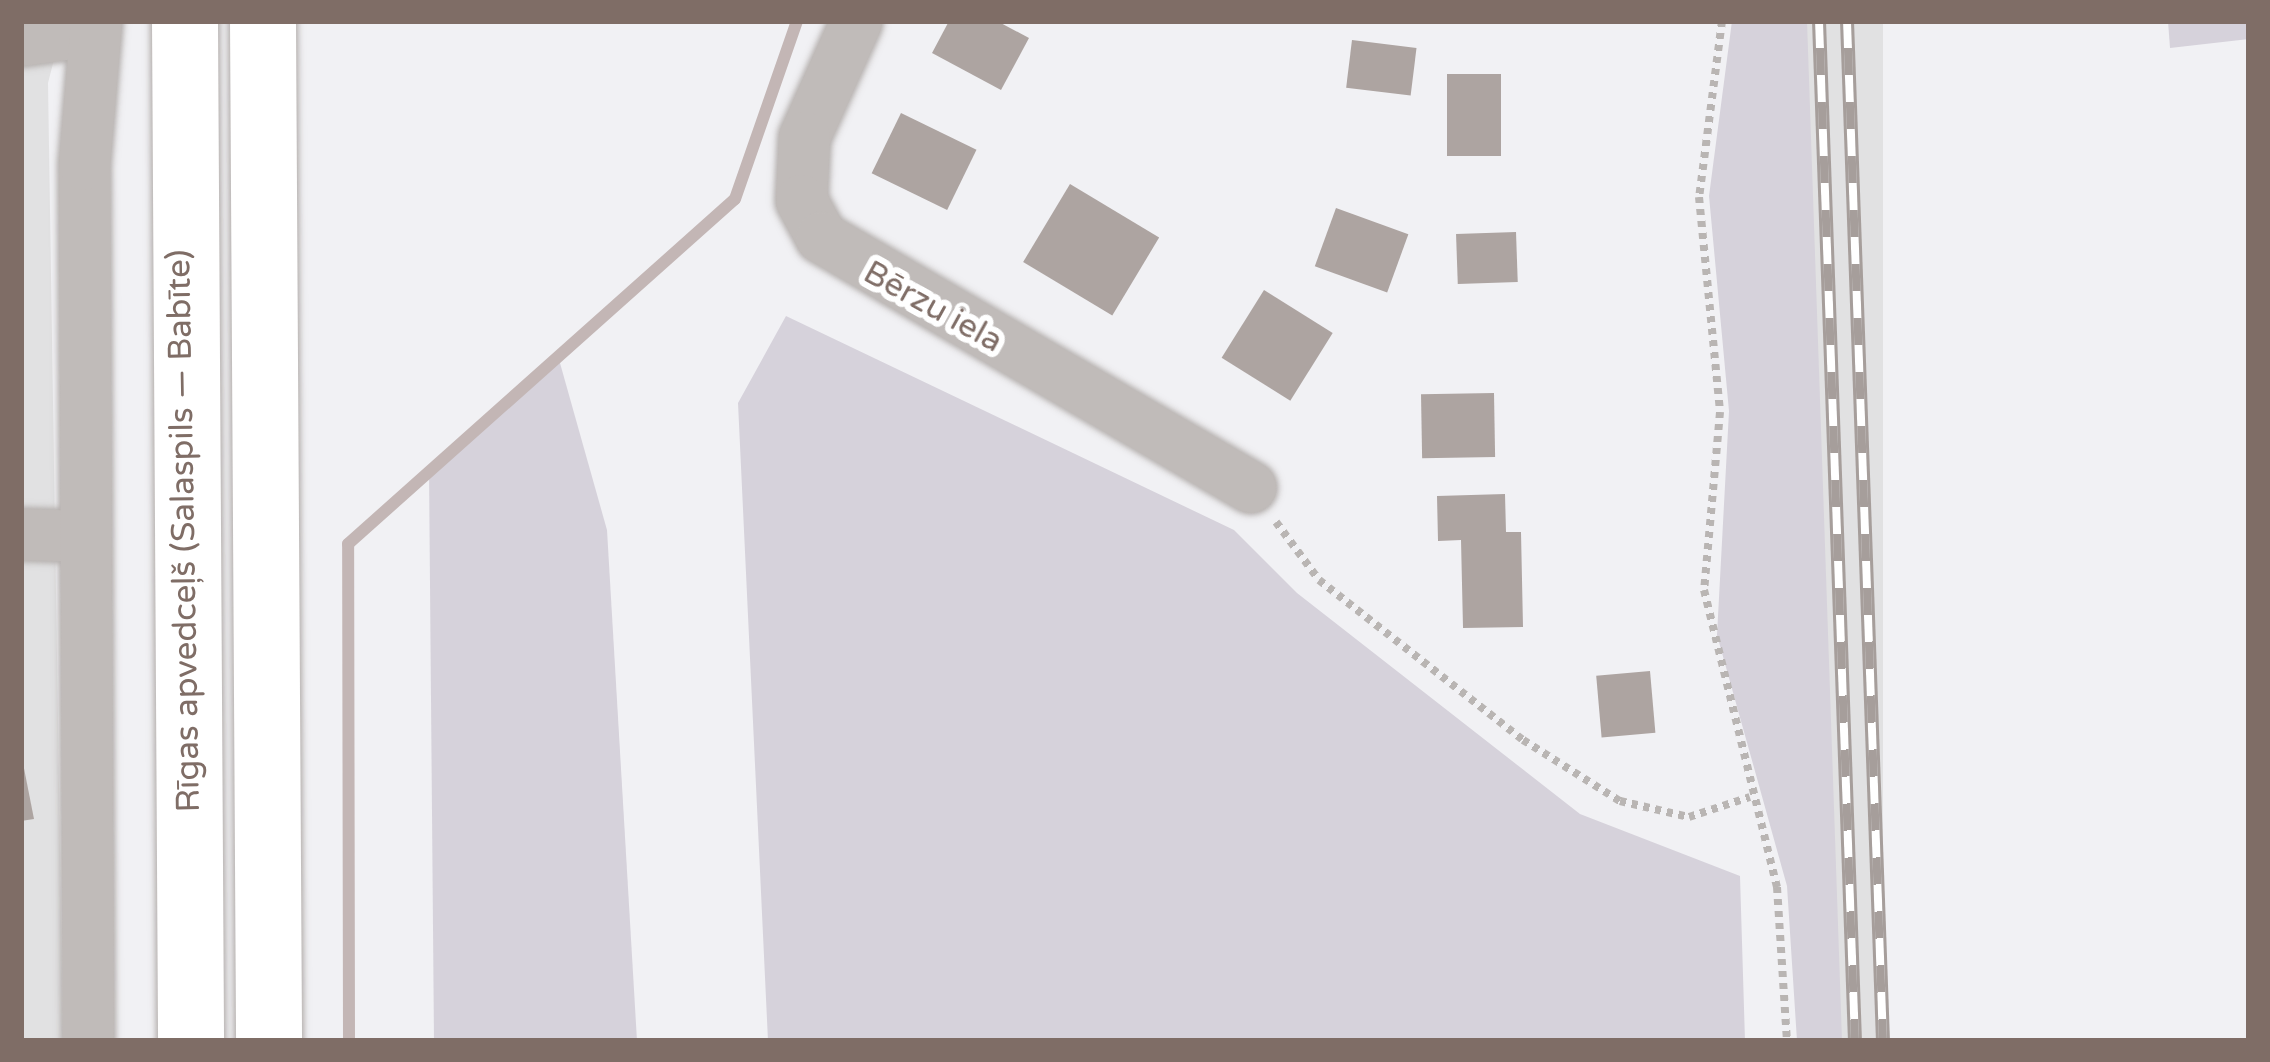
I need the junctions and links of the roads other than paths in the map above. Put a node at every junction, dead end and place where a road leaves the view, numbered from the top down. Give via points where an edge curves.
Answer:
1 (185, 21) edge
2 (263, 21) edge
3 (856, 21) edge
4 (94, 25) edge
5 (21, 40) edge
6 (179, 352) junction
7 (259, 372) junction
8 (1250, 487) road end
9 (21, 534) edge
10 (86, 536) junction
11 (88, 1041) edge
12 (191, 1041) edge
13 (269, 1041) edge

1 - 6 highway, Rīgas apvedceļš (Salaspils — Babīte)
2 - 7 highway
3 - 8 street, Bērzu iela via 804,137 801,200 821,237
4 - 5 street
4 - 10 street
6 - 7 highway via 196,388 216,399 239,398
6 - 12 highway, Rīgas apvedceļš (Salaspils — Babīte)
7 - 13 highway
9 - 10 street
10 - 11 street

